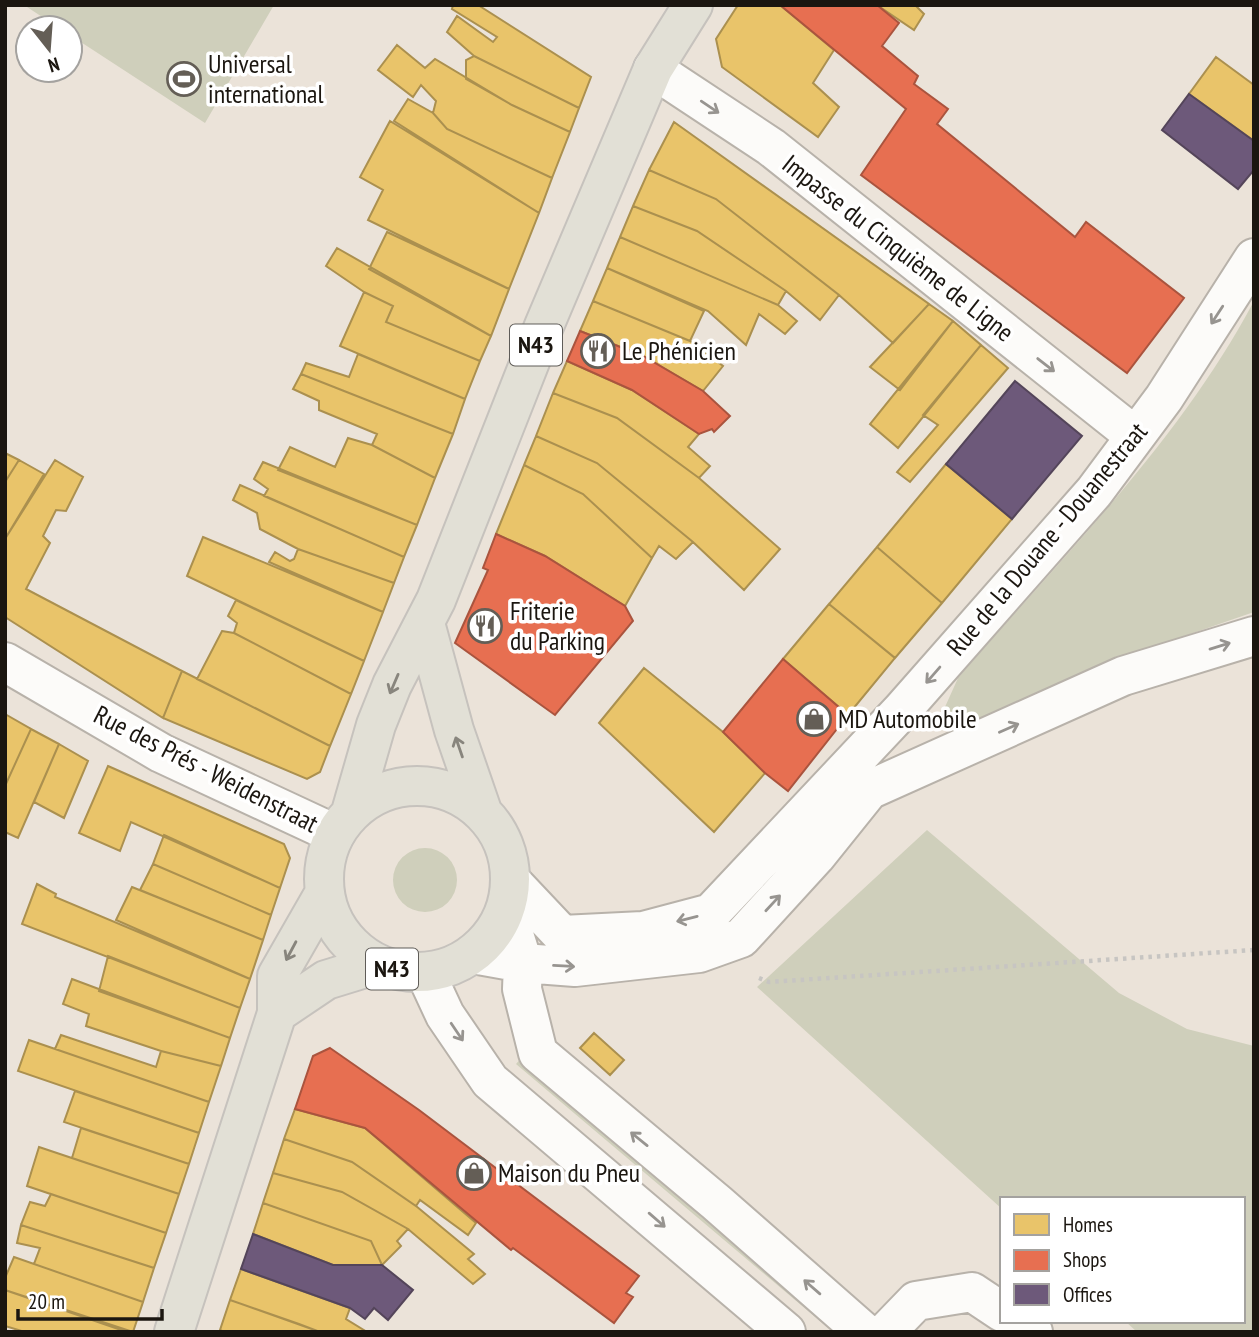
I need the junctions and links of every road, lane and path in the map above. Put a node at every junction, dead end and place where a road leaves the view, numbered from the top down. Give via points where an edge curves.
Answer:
1 (692, 5) edge
2 (653, 69) junction
3 (1254, 258) edge
4 (1135, 436) junction
5 (425, 623) junction
6 (1254, 636) edge
7 (5, 662) edge
8 (902, 710) junction
9 (936, 760) junction
10 (482, 811) junction
11 (343, 823) junction
12 (324, 894) junction
13 (509, 895) junction
14 (726, 942) junction
15 (1254, 950) edge
16 (472, 954) junction
17 (523, 963) junction
18 (378, 964) junction
19 (425, 972) junction
20 (277, 1013) junction
21 (1000, 1311) edge
22 (174, 1332) edge
23 (786, 1332) edge
24 (863, 1332) edge
25 (886, 1332) edge

1 - 2 main road, N43
2 -> 4 street, Impasse du Cinquième de Ligne via 771,147
2 - 5 main road, N43
3 -> 4 street, Rue de la Douane - Douanestraat
4 -> 8 street, Rue de la Douane - Douanestraat via 1094,492
10 -> 5 main road via 436,673
5 -> 11 main road, N43 via 392,685
9 -> 6 street via 1123,676
7 - 11 street, Rue des Prés - Weidenstraat via 161,752
8 - 9 street via 903,730 917,753
8 -> 13 street, Rue de la Douane - Douanestraat via 711,913 643,931 562,935
14 -> 9 street via 741,938 869,790
10 - 11 main road via 452,792 417,785 382,793
10 - 13 main road via 504,843
11 - 12 main road, N43 via 324,863
12 - 18 main road, N43 via 337,929 362,955
12 -> 20 main road, N43 via 277,976
13 - 16 main road, N43 via 493,934
13 - 17 street
14 - 15 path via 739,969 769,982
17 -> 14 street via 575,967 699,953
16 - 17 street
16 - 19 main road, N43
24 -> 17 street via 538,1054 522,989
18 - 19 main road, N43
18 - 20 main road, N43 via 326,980
19 -> 23 street via 445,1015 490,1081
20 - 22 main road, N43
21 - 25 street via 972,1292 916,1301

